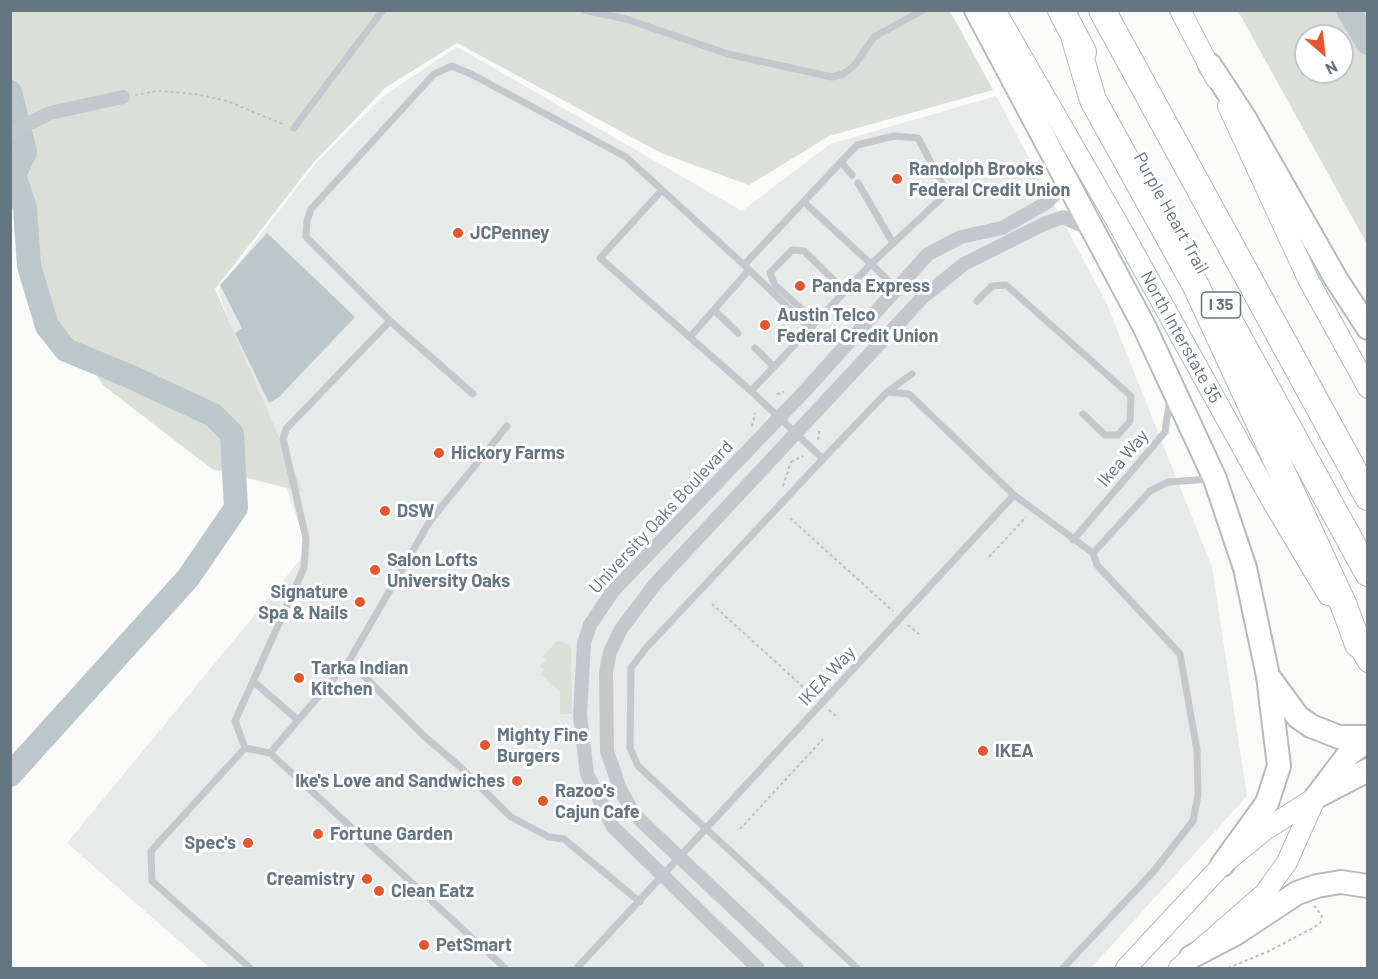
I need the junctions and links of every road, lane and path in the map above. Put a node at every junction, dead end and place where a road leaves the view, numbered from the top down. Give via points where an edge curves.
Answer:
1 (383, 10) edge
2 (584, 10) edge
3 (923, 10) edge
4 (976, 10) edge
5 (995, 10) edge
6 (1060, 10) edge
7 (1102, 10) edge
8 (1180, 10) edge
9 (1074, 36) junction
10 (1210, 65) junction
11 (123, 97) joint
12 (294, 128) joint
13 (10, 133) edge
14 (841, 162) junction
15 (1065, 174) junction
16 (852, 175) dead end
17 (858, 183) dead end
18 (662, 190) junction
19 (804, 202) junction
20 (1094, 230) junction
21 (893, 243) junction
22 (871, 264) junction
23 (746, 268) junction
24 (896, 288) junction
25 (845, 291) junction
26 (977, 301) dead end
27 (715, 311) junction
28 (390, 321) junction
29 (816, 322) junction
30 (810, 328) junction
31 (1368, 328) edge
32 (738, 333) dead end
33 (690, 337) junction
34 (755, 348) dead end
35 (774, 367) junction
36 (912, 374) dead end
37 (1171, 383) junction
38 (1368, 388) edge
39 (751, 391) junction
40 (790, 391) dead end
41 (887, 392) junction
42 (473, 394) dead end
43 (777, 394) dead end
44 (755, 413) dead end
45 (1083, 414) dead end
46 (779, 419) junction
47 (821, 422) dead end
48 (507, 426) dead end
49 (753, 432) dead end
50 (795, 435) junction
51 (818, 440) dead end
52 (803, 456) dead end
53 (823, 459) junction
54 (1215, 479) junction
55 (783, 492) dead end
56 (1014, 495) junction
57 (1368, 497) edge
58 (1033, 509) junction
59 (790, 518) dead end
60 (1073, 540) junction
61 (1093, 553) junction
62 (989, 557) dead end
63 (1368, 573) edge
64 (712, 604) dead end
65 (895, 613) dead end
66 (908, 625) dead end
67 (919, 634) dead end
68 (1363, 653) edge
69 (349, 661) junction
70 (1268, 676) junction
71 (254, 682) junction
72 (815, 698) dead end
73 (829, 710) dead end
74 (836, 716) dead end
75 (298, 720) junction
76 (823, 739) dead end
77 (1368, 739) edge
78 (245, 748) junction
79 (270, 753) junction
80 (1368, 770) edge
81 (1316, 797) junction
82 (704, 829) junction
83 (740, 829) dead end
84 (680, 858) junction
85 (1222, 865) junction
86 (662, 878) junction
87 (1368, 886) edge
88 (640, 902) junction
89 (1313, 903) dead end
90 (1185, 963) edge
91 (250, 969) edge
92 (505, 969) edge
93 (577, 969) edge
94 (758, 969) edge
95 (797, 969) edge
96 (857, 969) edge
97 (1063, 969) edge
98 (1126, 969) edge
99 (1228, 969) edge

1 - 12 lane
2 - 3 lane via 626,19 728,54 832,77 854,66 874,37
4 - 15 main road
5 - 68 main road, North Interstate 35 via 1272,501
6 - 9 highway, Purple Heart Trail / I 35
7 - 57 highway, Purple Heart Trail / I 35
8 - 10 main road
9 - 63 highway, Purple Heart Trail / I 35
9 - 68 highway via 1093,99 1196,286
10 - 31 main road
10 - 38 main road via 1308,279
11 - 12 path via 157,91 195,94 228,101
11 - 13 street via 50,113
14 - 16 lane
14 - 19 lane
14 - 21 lane via 857,145 894,136 918,138 947,193
15 - 20 main road
15 - 24 street, University Oaks Boulevard via 1058,191 1046,203 1002,228 961,237 928,254
17 - 21 lane
18 - 23 lane
18 - 28 lane via 626,157 471,74 452,66 434,74 311,209 306,221 306,237
18 - 33 lane via 600,258
19 - 22 lane
19 - 23 lane
20 - 37 main road
20 - 50 street via 1063,217 964,264 923,297
21 - 22 lane
22 - 24 lane
22 - 25 lane
23 - 27 lane
23 - 30 lane
24 - 46 street, University Oaks Boulevard
25 - 29 lane
25 - 29 lane via 804,251 792,250 770,273 775,285
26 - 45 lane via 992,286 1006,285 1131,396 1130,421 1118,435 1105,435
27 - 32 lane
27 - 33 lane
28 - 42 lane
28 - 71 lane via 286,429 283,439 306,538 304,568
29 - 30 lane
30 - 35 lane
33 - 39 lane
34 - 35 lane
35 - 39 lane
36 - 41 lane
37 - 54 main road
37 - 60 lane, Ikea Way via 1165,432
39 - 46 lane
40 - 43 path
41 - 53 lane
41 - 56 lane via 909,394
44 - 49 path
46 - 50 lane
46 - 86 street, University Oaks Boulevard via 613,591 590,625 585,643 580,715 587,774 613,827
47 - 51 path
48 - 69 lane via 430,521
50 - 53 lane
50 - 84 street via 656,583 621,629 610,652 606,672 610,761 630,807
52 - 55 path via 789,461
53 - 82 lane via 631,668 630,748 638,766
54 - 61 lane via 1168,482 1150,491
54 - 70 main road via 1245,568
56 - 58 lane
56 - 82 lane, IKEA Way
58 - 60 lane
58 - 62 path
59 - 65 path
60 - 61 lane
61 - 97 lane via 1097,565 1180,654 1197,750 1198,795 1193,821 1153,872
64 - 72 path
66 - 67 path
69 - 75 lane
69 - 88 lane via 511,817 549,837 564,839
70 - 77 main road via 1290,707 1311,726 1339,737
70 - 85 main road via 1279,752 1278,775 1267,803
71 - 75 lane
71 - 78 lane via 235,721
73 - 74 path
75 - 79 lane
76 - 83 path
77 - 81 main road via 1348,755
78 - 79 lane
78 - 91 lane via 151,852 152,881
79 - 92 lane
80 - 81 main road
81 - 85 main road via 1265,830
81 - 90 main road via 1287,862 1264,893
82 - 84 lane, IKEA Way
82 - 96 lane
84 - 86 lane, IKEA Way
84 - 95 street
85 - 98 main road
86 - 88 lane, IKEA Way
86 - 94 street, University Oaks Boulevard
87 - 90 main road via 1341,882 1297,893
88 - 93 lane, IKEA Way
89 - 99 path via 1322,915 1320,923

